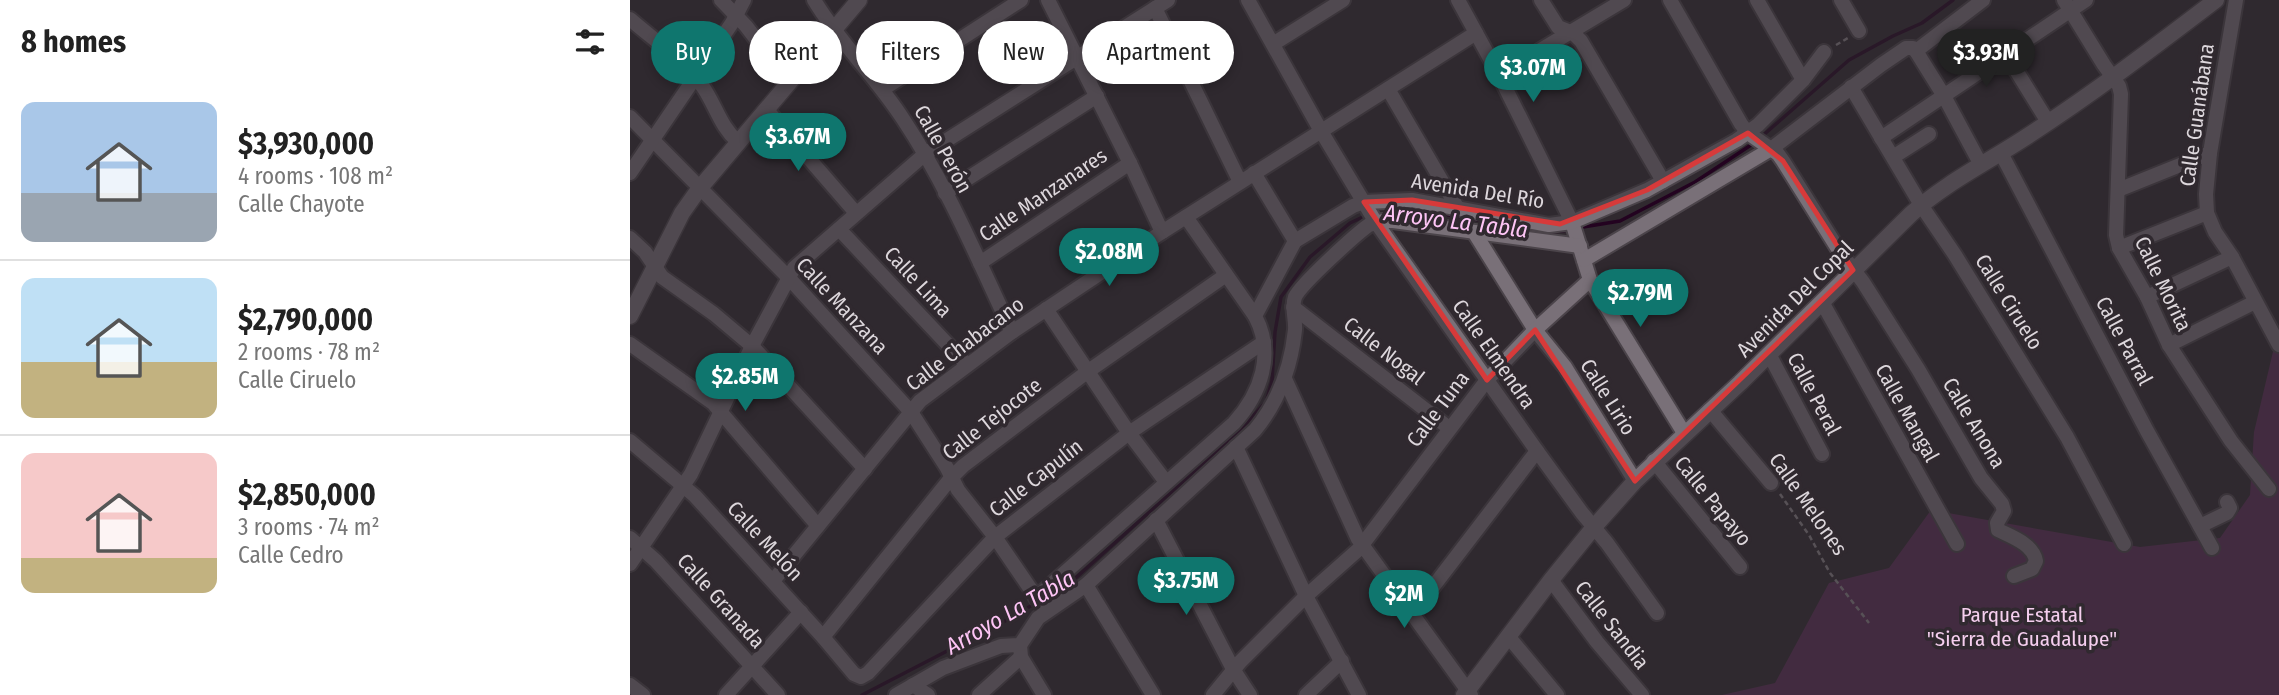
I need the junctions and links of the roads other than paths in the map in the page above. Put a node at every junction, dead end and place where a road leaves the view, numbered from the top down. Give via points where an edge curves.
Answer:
1 (721, 0) edge
2 (744, 0) edge
3 (814, 0) edge
4 (859, 0) edge
5 (1021, 0) edge
6 (1048, 0) edge
7 (1168, 0) edge
8 (1248, 0) edge
9 (1343, 0) edge
10 (1458, 0) edge
11 (1541, 0) edge
12 (1670, 0) edge
13 (1756, 0) edge
14 (1843, 0) edge
15 (1983, 0) edge
16 (2086, 0) edge
17 (2216, 0) edge
18 (2236, 0) edge
19 (1622, 1) edge
20 (2068, 5) edge
21 (1154, 8) junction
22 (736, 15) junction
23 (630, 19) edge
24 (734, 21) edge
25 (829, 21) edge
26 (840, 21) edge
27 (749, 31) edge
28 (1859, 32) road end
29 (1476, 33) junction
30 (1570, 33) junction
31 (651, 38) edge
32 (842, 38) edge
33 (1273, 44) junction
34 (1916, 51) junction
35 (1824, 52) road end
36 (2006, 54) junction
37 (1077, 56) junction
38 (1499, 75) junction
39 (2114, 77) junction
40 (1803, 80) junction
41 (689, 84) edge
42 (700, 84) edge
43 (787, 84) edge
44 (1851, 87) junction
45 (883, 89) junction
46 (1388, 89) junction
47 (1097, 96) junction
48 (1944, 96) junction
49 (767, 110) junction
50 (630, 117) edge
51 (2048, 122) junction
52 (1321, 131) junction
53 (1929, 134) dead end
54 (652, 138) junction
55 (1881, 138) junction
56 (1760, 141) junction
57 (738, 142) junction
58 (2001, 153) junction
59 (2210, 153) junction
60 (925, 154) junction
61 (1893, 158) junction
62 (1130, 163) junction
63 (1981, 165) junction
64 (630, 173) edge
65 (1254, 173) junction
66 (1663, 181) junction
67 (1240, 182) junction
68 (699, 189) junction
69 (2119, 190) junction
70 (945, 193) junction
71 (1365, 205) junction
72 (1921, 205) junction
73 (1457, 207) junction
74 (856, 213) junction
75 (2207, 213) junction
76 (1186, 216) junction
77 (1376, 221) junction
78 (839, 229) junction
79 (1162, 232) junction
80 (1474, 232) junction
81 (1577, 237) junction
82 (630, 238) edge
83 (1295, 241) junction
84 (2119, 248) junction
85 (2232, 257) junction
86 (980, 263) junction
87 (655, 268) junction
88 (1853, 270) junction
89 (1226, 275) junction
90 (788, 277) junction
91 (1590, 281) junction
92 (2147, 297) junction
93 (1822, 302) junction
94 (2255, 302) junction
95 (1293, 307) junction
96 (1046, 309) junction
97 (630, 316) edge
98 (1255, 316) junction
99 (1535, 330) junction
100 (1012, 332) junction
101 (1264, 342) junction
102 (630, 344) edge
103 (2169, 345) junction
104 (2279, 345) edge
105 (752, 346) junction
106 (1769, 354) junction
107 (967, 365) junction
108 (1087, 372) junction
109 (1285, 379) junction
110 (1487, 380) junction
111 (1710, 410) junction
112 (722, 412) junction
113 (911, 412) junction
114 (1449, 428) junction
115 (1129, 433) junction
116 (1684, 433) junction
117 (630, 441) edge
118 (1236, 447) junction
119 (1537, 451) junction
120 (1822, 454) dead end
121 (1654, 461) junction
122 (865, 469) junction
123 (951, 478) junction
124 (1635, 481) junction
125 (1166, 482) junction
126 (1771, 483) road end
127 (684, 486) junction
128 (2269, 489) dead end
129 (2227, 502) dead end
130 (1156, 520) junction
131 (818, 526) junction
132 (2200, 526) junction
133 (1594, 527) junction
134 (995, 537) junction
135 (636, 542) edge
136 (1956, 544) dead end
137 (2124, 544) dead end
138 (1363, 545) junction
139 (2211, 548) dead end
140 (630, 564) edge
141 (1740, 567) dead end
142 (2014, 576) dead end
143 (1551, 580) junction
144 (773, 581) junction
145 (1086, 585) junction
146 (1306, 596) junction
147 (1041, 605) junction
148 (801, 612) junction
149 (1657, 612) dead end
150 (1413, 613) junction
151 (823, 636) junction
152 (1508, 636) junction
153 (1020, 651) junction
154 (1342, 661) junction
155 (751, 666) junction
156 (1233, 669) junction
157 (861, 677) joint
158 (630, 685) edge
159 (913, 685) junction
160 (1467, 694) edge
161 (643, 695) edge
162 (726, 695) edge
163 (778, 695) edge
164 (896, 695) edge
165 (928, 695) edge
166 (979, 695) edge
167 (1044, 695) edge
168 (1153, 695) edge
169 (1213, 695) edge
170 (1250, 695) edge
171 (1306, 695) edge
172 (1359, 695) edge
173 (1557, 695) edge
174 (1642, 695) edge

1 - 22 street
2 - 22 street
3 - 25 street, Calle Perón
4 - 26 street
5 - 45 street
6 - 37 street
7 - 21 street
8 - 33 street, Calle Elmendra
9 - 33 street
10 - 29 street
11 - 30 street via 1558,27
12 - 56 street via 1731,109
13 - 40 street
14 - 28 street
15 - 34 street, Avenida Del Río
16 - 20 street
17 - 39 street, Avenida Del Copal
18 - 59 street, Calle Guanábana
19 - 30 street
20 - 36 street
20 - 39 street, Calle Morita
21 - 37 street
21 - 67 street
22 - 24 street
22 - 27 street
23 - 31 street
29 - 38 street
29 - 46 street, Calle Chabacano
30 - 38 street
30 - 66 street via 1581,41
32 - 45 street, Calle Perón
33 - 52 street, Calle Elmendra
34 - 44 street, Avenida Del Río via 1906,48
34 - 48 street
35 - 40 street, Avenida Del Río
36 - 48 street
36 - 51 street
37 - 47 street
37 - 60 street
38 - 81 street
39 - 51 street, Avenida Del Copal
39 - 69 street, Calle Morita via 2121,94
40 - 56 street, Avenida Del Río
41 - 54 street
42 - 57 street
43 - 49 street
44 - 55 street, Calle Ciruelo
44 - 56 street, Avenida Del Río
45 - 60 street, Calle Perón
46 - 52 street, Calle Chabacano
46 - 73 street
47 - 62 street
47 - 70 street
48 - 55 street
48 - 63 street
49 - 57 street
49 - 74 street
50 - 54 street, Calle Manzana
51 - 58 street, Avenida Del Copal
52 - 65 street, Calle Chabacano
52 - 71 street, Calle Elmendra
53 - 61 street
54 - 64 street
54 - 68 street, Calle Manzana
55 - 61 street, Calle Ciruelo
56 - 66 street, Avenida Del Río
56 - 81 street, Avenida Del Río
56 - 88 street via 1783,161
57 - 68 street
58 - 63 street, Avenida Del Copal
58 - 132 street, Calle Parral
59 - 69 street
59 - 75 street, Calle Guanábana
60 - 70 street, Calle Perón
60 - 74 street
61 - 72 street, Calle Ciruelo
62 - 79 street
62 - 86 street, Calle Manzanares
63 - 72 street, Avenida Del Copal
65 - 67 street, Calle Chabacano
65 - 83 street
66 - 81 street, Avenida Del Río
67 - 76 street, Calle Chabacano
68 - 87 street
68 - 90 street, Calle Manzana
69 - 84 street, Calle Morita
70 - 86 street, Calle Perón
71 - 73 street, Avenida Del Río via 1412,200
71 - 77 street, Calle Elmendra
71 - 83 street, Avenida Del Río via 1353,206
72 - 88 street, Avenida Del Copal
72 - 137 street, Calle Ciruelo via 2067,437
73 - 81 street, Avenida Del Río via 1549,225
74 - 78 street
75 - 84 street
75 - 85 street, Calle Guanábana
76 - 79 street, Calle Chabacano
76 - 89 street
77 - 80 street, Avenida Del Río
77 - 95 street via 1304,285
77 - 110 street, Calle Elmendra
78 - 90 street
78 - 107 street, Calle Lima
79 - 96 street, Calle Chabacano
80 - 81 street, Avenida Del Río
80 - 99 street, Calle Lirio
81 - 91 street
82 - 87 street
83 - 98 street
84 - 92 street, Calle Morita
85 - 92 street
85 - 94 street, Calle Guanábana
86 - 100 street, Calle Perón
87 - 97 street
87 - 105 street
88 - 93 street, Avenida Del Copal
88 - 142 street, Calle Anona via 2002,505 1996,528 2030,548 2036,558 2032,569
89 - 98 street
89 - 108 street, Calle Tejocote
90 - 105 street
90 - 113 street, Calle Manzana
91 - 99 street, Calle Tuna
91 - 116 street
92 - 103 street, Calle Morita
93 - 106 street, Avenida Del Copal
93 - 136 street, Calle Mangal
94 - 103 street
94 - 104 street, Calle Guanábana
95 - 109 street via 1295,328
95 - 114 street, Calle Nogal
96 - 100 street, Calle Chabacano
96 - 108 street
98 - 101 street
99 - 110 street, Calle Tuna
99 - 124 street, Calle Lirio via 1565,367
100 - 107 street, Calle Chabacano
101 - 115 street, Calle Capulín
101 - 125 street via 1261,380 1248,408
102 - 112 street
103 - 128 street, Calle Morita via 2231,441
105 - 112 street
105 - 122 street
106 - 111 street, Avenida Del Copal
106 - 120 street, Calle Peral
107 - 113 street, Calle Chabacano
108 - 115 street
108 - 123 street, Calle Tejocote
109 - 118 street via 1264,418
109 - 138 street
110 - 114 street, Calle Tuna
110 - 119 street, Calle Elmendra
111 - 116 street, Avenida Del Copal
111 - 126 street, Calle Melones
112 - 127 street
112 - 131 street
113 - 122 street, Calle Chabacano
113 - 123 street, Calle Manzana
114 - 138 street, Calle Tuna
115 - 125 street
115 - 134 street, Calle Capulín
116 - 121 street, Avenida Del Copal
117 - 127 street, Calle Melón
118 - 130 street
118 - 146 street
119 - 133 street, Calle Elmendra
119 - 150 street
121 - 124 street, Avenida Del Copal
121 - 141 street, Calle Papayo
122 - 131 street, Calle Chabacano
123 - 134 street, Calle Manzana
123 - 151 street, Calle Tejocote
124 - 133 street, Avenida Del Copal
125 - 147 street
127 - 135 street
127 - 144 street, Calle Melón
129 - 132 street via 2227,513
130 - 145 street
130 - 156 street
131 - 144 street, Calle Chabacano
132 - 139 street, Calle Parral
133 - 143 street, Avenida Del Copal
133 - 149 street, Calle Elmendra
134 - 147 street, Calle Manzana
134 - 157 street, Calle Capulín
135 - 140 street
135 - 155 street, Calle Granada
138 - 146 street, Calle Tuna
138 - 150 street
143 - 152 street, Avenida Del Copal
143 - 174 street, Calle Sandia
144 - 148 street, Calle Melón
145 - 147 street via 1064,602
145 - 168 street
146 - 154 street
146 - 156 street, Calle Tuna
147 - 153 street
148 - 151 street, Calle Melón
148 - 155 street
150 - 160 street
151 - 157 street, Calle Melón
152 - 160 street, Avenida Del Copal
152 - 173 street
153 - 159 street via 1001,646
153 - 166 street
153 - 167 street
154 - 171 street
154 - 172 street
155 - 162 street
155 - 163 street, Calle Granada
156 - 169 street, Calle Tuna
156 - 170 street
158 - 161 street
159 - 164 street
159 - 165 street

